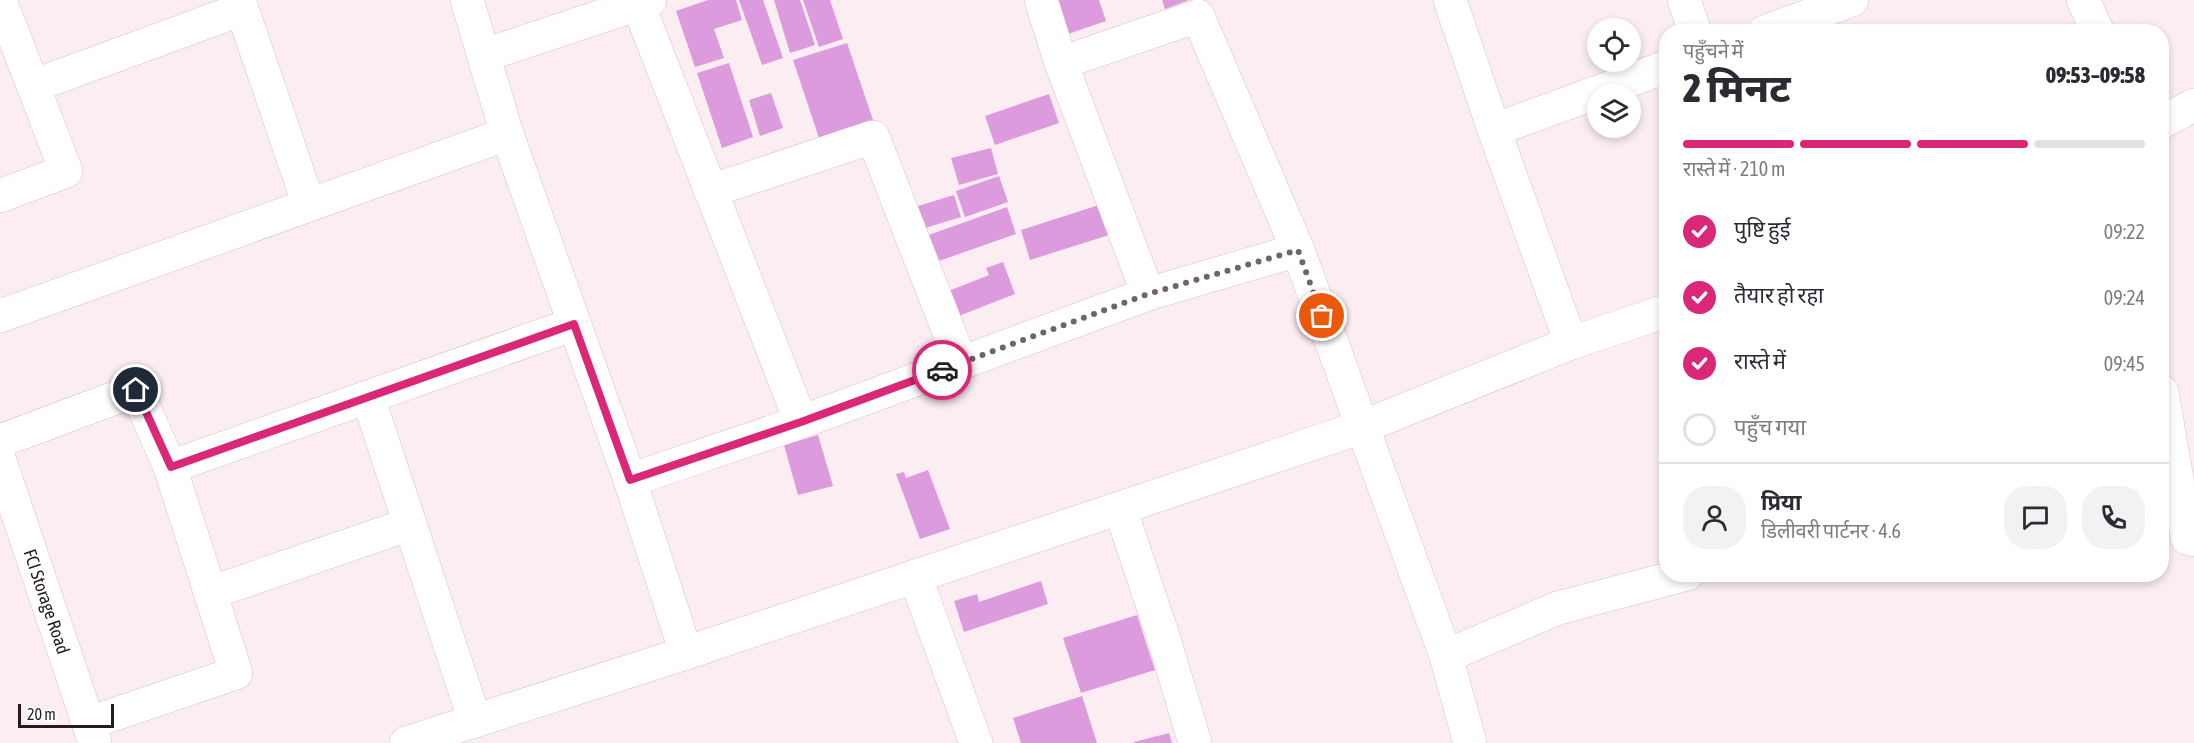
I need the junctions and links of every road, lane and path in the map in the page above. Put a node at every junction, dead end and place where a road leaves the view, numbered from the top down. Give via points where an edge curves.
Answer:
1 (0, 0) edge
2 (467, 0) edge
3 (1041, 0) edge
4 (1450, 0) edge
5 (1684, 0) edge
6 (1852, 0) edge
7 (2084, 0) edge
8 (644, 2) edge
9 (241, 5) edge
10 (1692, 24) edge
11 (1786, 24) edge
12 (2094, 24) edge
13 (485, 55) junction
14 (1061, 63) junction
15 (1659, 70) edge
16 (33, 86) junction
17 (2194, 105) edge
18 (2169, 118) edge
19 (1494, 130) junction
20 (507, 134) junction
21 (710, 191) junction
22 (0, 196) edge
23 (309, 205) junction
24 (1298, 250) junction
25 (1148, 294) junction
26 (1659, 313) edge
27 (0, 316) edge
28 (574, 324) junction
29 (1571, 343) junction
30 (961, 363) junction
31 (368, 397) junction
32 (801, 422) junction
33 (1362, 427) junction
34 (0, 441) edge
35 (0, 461) edge
36 (171, 467) junction
37 (630, 480) junction
38 (2169, 484) edge
39 (1120, 508) junction
40 (410, 524) junction
41 (2194, 540) edge
42 (915, 576) junction
43 (1659, 581) edge
44 (210, 593) junction
45 (686, 653) junction
46 (1446, 656) junction
47 (475, 721) junction
48 (92, 733) edge
49 (406, 743) edge
50 (976, 743) edge
51 (1195, 743) edge
52 (1470, 743) edge

1 - 16 street
2 - 13 street
3 - 14 street
4 - 19 street
5 - 10 street
6 - 11 street
7 - 12 street
8 - 13 street
8 - 21 street
9 - 16 street
9 - 23 street
13 - 20 street
14 - 24 street via 1198,16
14 - 25 street
15 - 19 street
16 - 22 street via 66,171
17 - 18 street
19 - 29 street
20 - 23 street
20 - 28 street
21 - 30 street via 873,137
21 - 32 street
23 - 27 street
24 - 25 street
24 - 33 street
25 - 30 street
26 - 29 street
28 - 31 street
28 - 37 street
29 - 33 street
30 - 32 street
31 - 36 street
31 - 40 street
32 - 37 street
33 - 39 street
33 - 46 street
34 - 36 street via 136,390
35 - 48 street, FCI Storage Road
36 - 44 street
37 - 45 street
38 - 41 street via 2187,538
39 - 42 street
39 - 51 street
40 - 44 street
40 - 47 street
42 - 45 street
42 - 50 street
43 - 46 street via 1558,608
44 - 48 street via 236,673
45 - 47 street
46 - 52 street
47 - 49 street

